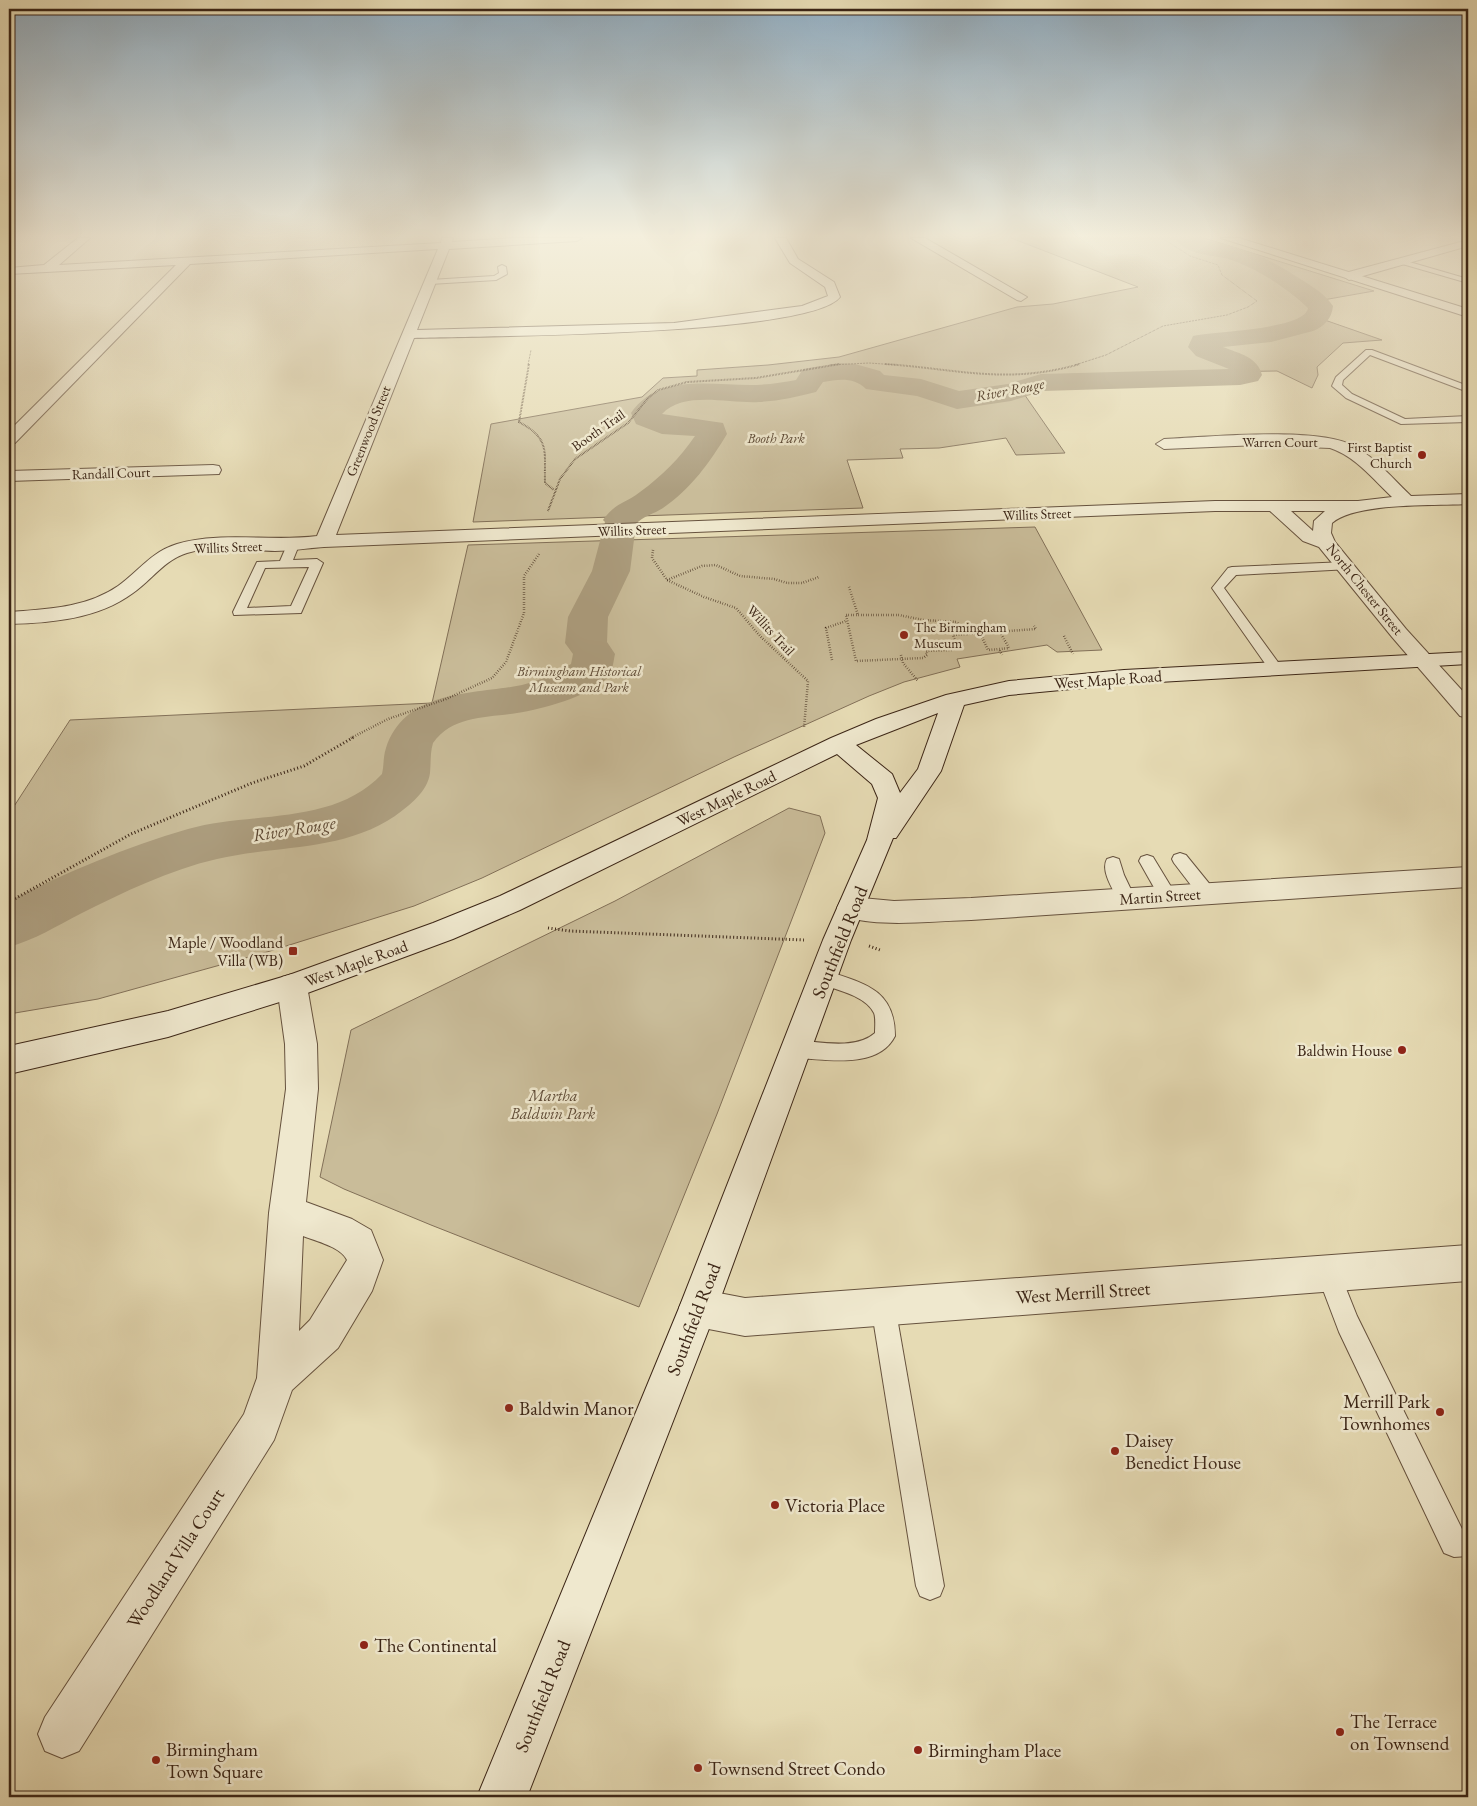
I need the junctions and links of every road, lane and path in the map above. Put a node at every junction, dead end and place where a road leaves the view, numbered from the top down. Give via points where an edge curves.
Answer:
1 (125, 322) edge
2 (413, 322) edge
3 (704, 322) edge
4 (1175, 322) edge
5 (408, 334) junction
6 (532, 343) dead end
7 (1453, 373) dead end
8 (1439, 378) junction
9 (1468, 389) edge
10 (1468, 419) edge
11 (9, 440) edge
12 (1164, 444) dead end
13 (213, 470) dead end
14 (9, 476) edge
15 (554, 490) junction
16 (1468, 499) edge
17 (1406, 501) junction
18 (1275, 506) junction
19 (1358, 506) junction
20 (651, 530) junction
21 (544, 533) junction
22 (324, 541) junction
23 (1326, 543) junction
24 (293, 545) junction
25 (285, 564) junction
26 (1346, 566) junction
27 (819, 577) dead end
28 (667, 580) junction
29 (850, 587) dead end
30 (858, 615) junction
31 (9, 618) edge
32 (846, 621) junction
33 (1034, 626) dead end
34 (1000, 632) junction
35 (980, 633) junction
36 (967, 634) junction
37 (1064, 636) dead end
38 (999, 649) junction
39 (1072, 654) dead end
40 (901, 655) dead end
41 (1002, 655) dead end
42 (1468, 658) edge
43 (902, 659) junction
44 (832, 660) dead end
45 (1423, 660) junction
46 (1276, 669) junction
47 (918, 681) dead end
48 (954, 700) junction
49 (1468, 711) edge
50 (804, 728) dead end
51 (839, 743) junction
52 (880, 840) junction
53 (1180, 859) dead end
54 (1147, 861) dead end
55 (1113, 863) dead end
56 (1468, 877) edge
57 (1206, 892) junction
58 (1167, 895) junction
59 (1126, 898) junction
60 (9, 902) edge
61 (851, 908) junction
62 (548, 928) dead end
63 (804, 940) dead end
64 (869, 946) dead end
65 (880, 950) dead end
66 (824, 978) junction
67 (292, 986) junction
68 (796, 1049) junction
69 (9, 1060) edge
70 (287, 1213) junction
71 (1468, 1263) edge
72 (1329, 1274) junction
73 (883, 1306) junction
74 (698, 1308) junction
75 (277, 1378) junction
76 (1468, 1542) edge
77 (930, 1586) dead end
78 (62, 1734) dead end
79 (502, 1797) edge

1 - 11 street
2 - 5 street, Greenwood Street
3 - 5 street via 674,326
4 - 15 path, Booth Trail via 1156,328 1117,350 1086,362 1022,375 845,362 742,380 682,384 659,390 644,401 629,423 570,462
5 - 22 street, Greenwood Street
6 - 15 path via 518,422 532,428 543,441 547,452 544,483
7 - 8 lane
8 - 9 lane
8 - 10 lane via 1370,352 1339,379 1337,386 1349,396 1404,422
12 - 17 street, Warren Court via 1292,441 1336,444 1353,452
13 - 14 street, Randall Court
15 - 21 path, Booth Trail
16 - 17 street, Willits Street
17 - 19 street, Willits Street
18 - 19 street, Willits Street
18 - 20 street, Willits Street
18 - 23 street via 1309,537
19 - 23 street, North Chester Street via 1323,521 1322,533
20 - 21 street, Willits Street
20 - 28 path via 652,558
21 - 22 street, Willits Street
21 - 60 path, Booth Trail via 547,544 524,576 524,613 506,662 492,678 446,700 388,719 297,769 252,783 131,834
22 - 24 street, Willits Street
23 - 26 street, North Chester Street
24 - 25 lane
24 - 31 street, Willits Street via 190,547 162,557 126,590 91,607 46,616
25 - 25 lane via 261,565 240,612 296,610 317,563
26 - 45 street, North Chester Street
26 - 46 lane via 1232,571 1218,588
27 - 28 path via 802,583 787,583 740,576 716,565 702,566
28 - 50 path, Willits Trail via 736,608 766,643 808,681
29 - 30 path
30 - 32 path via 846,615
30 - 36 path via 899,615 956,622
32 - 43 path via 856,661
32 - 44 path via 826,628
33 - 34 path via 1036,630
34 - 35 path
34 - 38 path via 1009,648
35 - 36 path
35 - 38 path via 988,650
36 - 43 path via 953,635 957,646 952,650 926,651 923,658
37 - 39 path
38 - 41 path
40 - 43 path
42 - 45 street, West Maple Road
43 - 47 path
45 - 46 street, West Maple Road
45 - 49 street, North Chester Street
46 - 48 street, West Maple Road via 1063,681
48 - 51 street, West Maple Road
48 - 52 street, Southfield Road via 929,772
51 - 52 street, Southfield Road via 883,780 890,798
51 - 67 street, West Maple Road via 510,903
52 - 61 street, Southfield Road
53 - 57 lane
54 - 58 lane
55 - 59 lane
56 - 57 street, Martin Street
57 - 58 street, Martin Street
58 - 59 street, Martin Street
59 - 61 street, Martin Street via 903,912
61 - 66 street, Southfield Road
62 - 63 path
64 - 65 path
66 - 68 street, Southfield Road
66 - 68 lane via 866,994 873,1000 882,1010 885,1036 873,1047 845,1052
67 - 69 street, West Maple Road via 168,1024
67 - 70 street, Woodland Villa Court via 303,1066
68 - 74 street, Southfield Road
70 - 75 street, Woodland Villa Court
70 - 75 street, Woodland Villa Court via 339,1232 358,1243 365,1260 360,1278 324,1334
71 - 72 street, West Merrill Street
72 - 73 street, West Merrill Street
72 - 76 lane via 1348,1323 1454,1543
73 - 74 street, West Merrill Street via 745,1317
73 - 77 lane
74 - 79 street, Southfield Road
75 - 78 street, Woodland Villa Court via 260,1426

